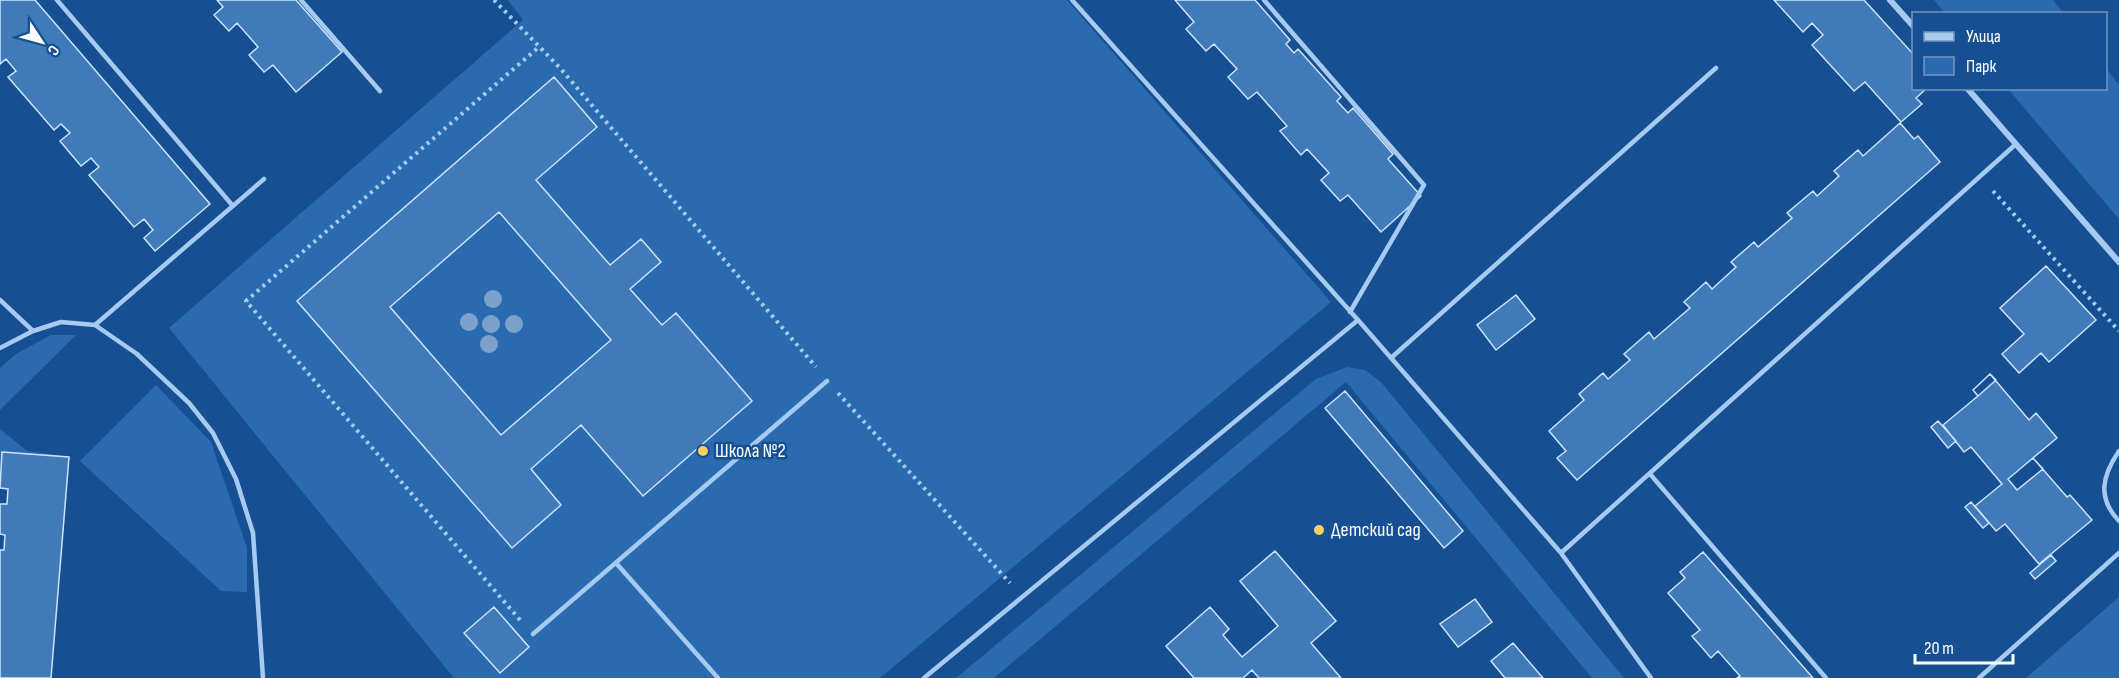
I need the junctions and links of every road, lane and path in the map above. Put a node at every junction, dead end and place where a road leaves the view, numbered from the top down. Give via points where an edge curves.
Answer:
1 (57, 0) edge
2 (300, 0) edge
3 (494, 0) edge
4 (1072, 0) edge
5 (1264, 0) edge
6 (1890, 0) edge
7 (1912, 25) edge
8 (540, 46) junction
9 (1716, 68) dead end
10 (1969, 90) edge
11 (380, 91) dead end
12 (2016, 144) junction
13 (1980, 177) junction
14 (264, 179) dead end
15 (233, 206) junction
16 (2119, 262) edge
17 (0, 300) edge
18 (1350, 312) junction
19 (1358, 320) junction
20 (95, 325) junction
21 (33, 331) junction
22 (2119, 331) edge
23 (0, 348) edge
24 (1391, 358) junction
25 (827, 381) junction
26 (2119, 451) edge
27 (1650, 474) junction
28 (2119, 521) edge
29 (2119, 553) edge
30 (1561, 554) junction
31 (616, 563) junction
32 (1023, 597) junction
33 (533, 634) joint
34 (263, 678) edge
35 (717, 678) edge
36 (924, 678) edge
37 (1651, 678) edge
38 (1826, 678) edge
39 (1979, 678) edge

1 - 15 lane
2 - 11 lane
3 - 8 path
4 - 18 lane
5 - 18 lane via 1424,185
6 - 7 street
8 - 25 path
8 - 33 path via 246,301
9 - 24 lane
10 - 12 street
12 - 13 lane
12 - 16 street
13 - 22 path
13 - 27 lane
14 - 15 lane
15 - 20 lane
17 - 21 lane
18 - 19 lane
19 - 24 lane
19 - 32 lane
20 - 21 lane via 61,322
20 - 34 lane via 136,354 189,402 213,433 231,470 253,533
21 - 23 lane
24 - 30 lane
25 - 31 lane
25 - 32 path
26 - 28 lane via 2108,467 2102,490 2110,511
27 - 30 lane
27 - 38 lane
29 - 39 lane
30 - 37 lane
31 - 33 lane
31 - 35 lane
32 - 36 lane

